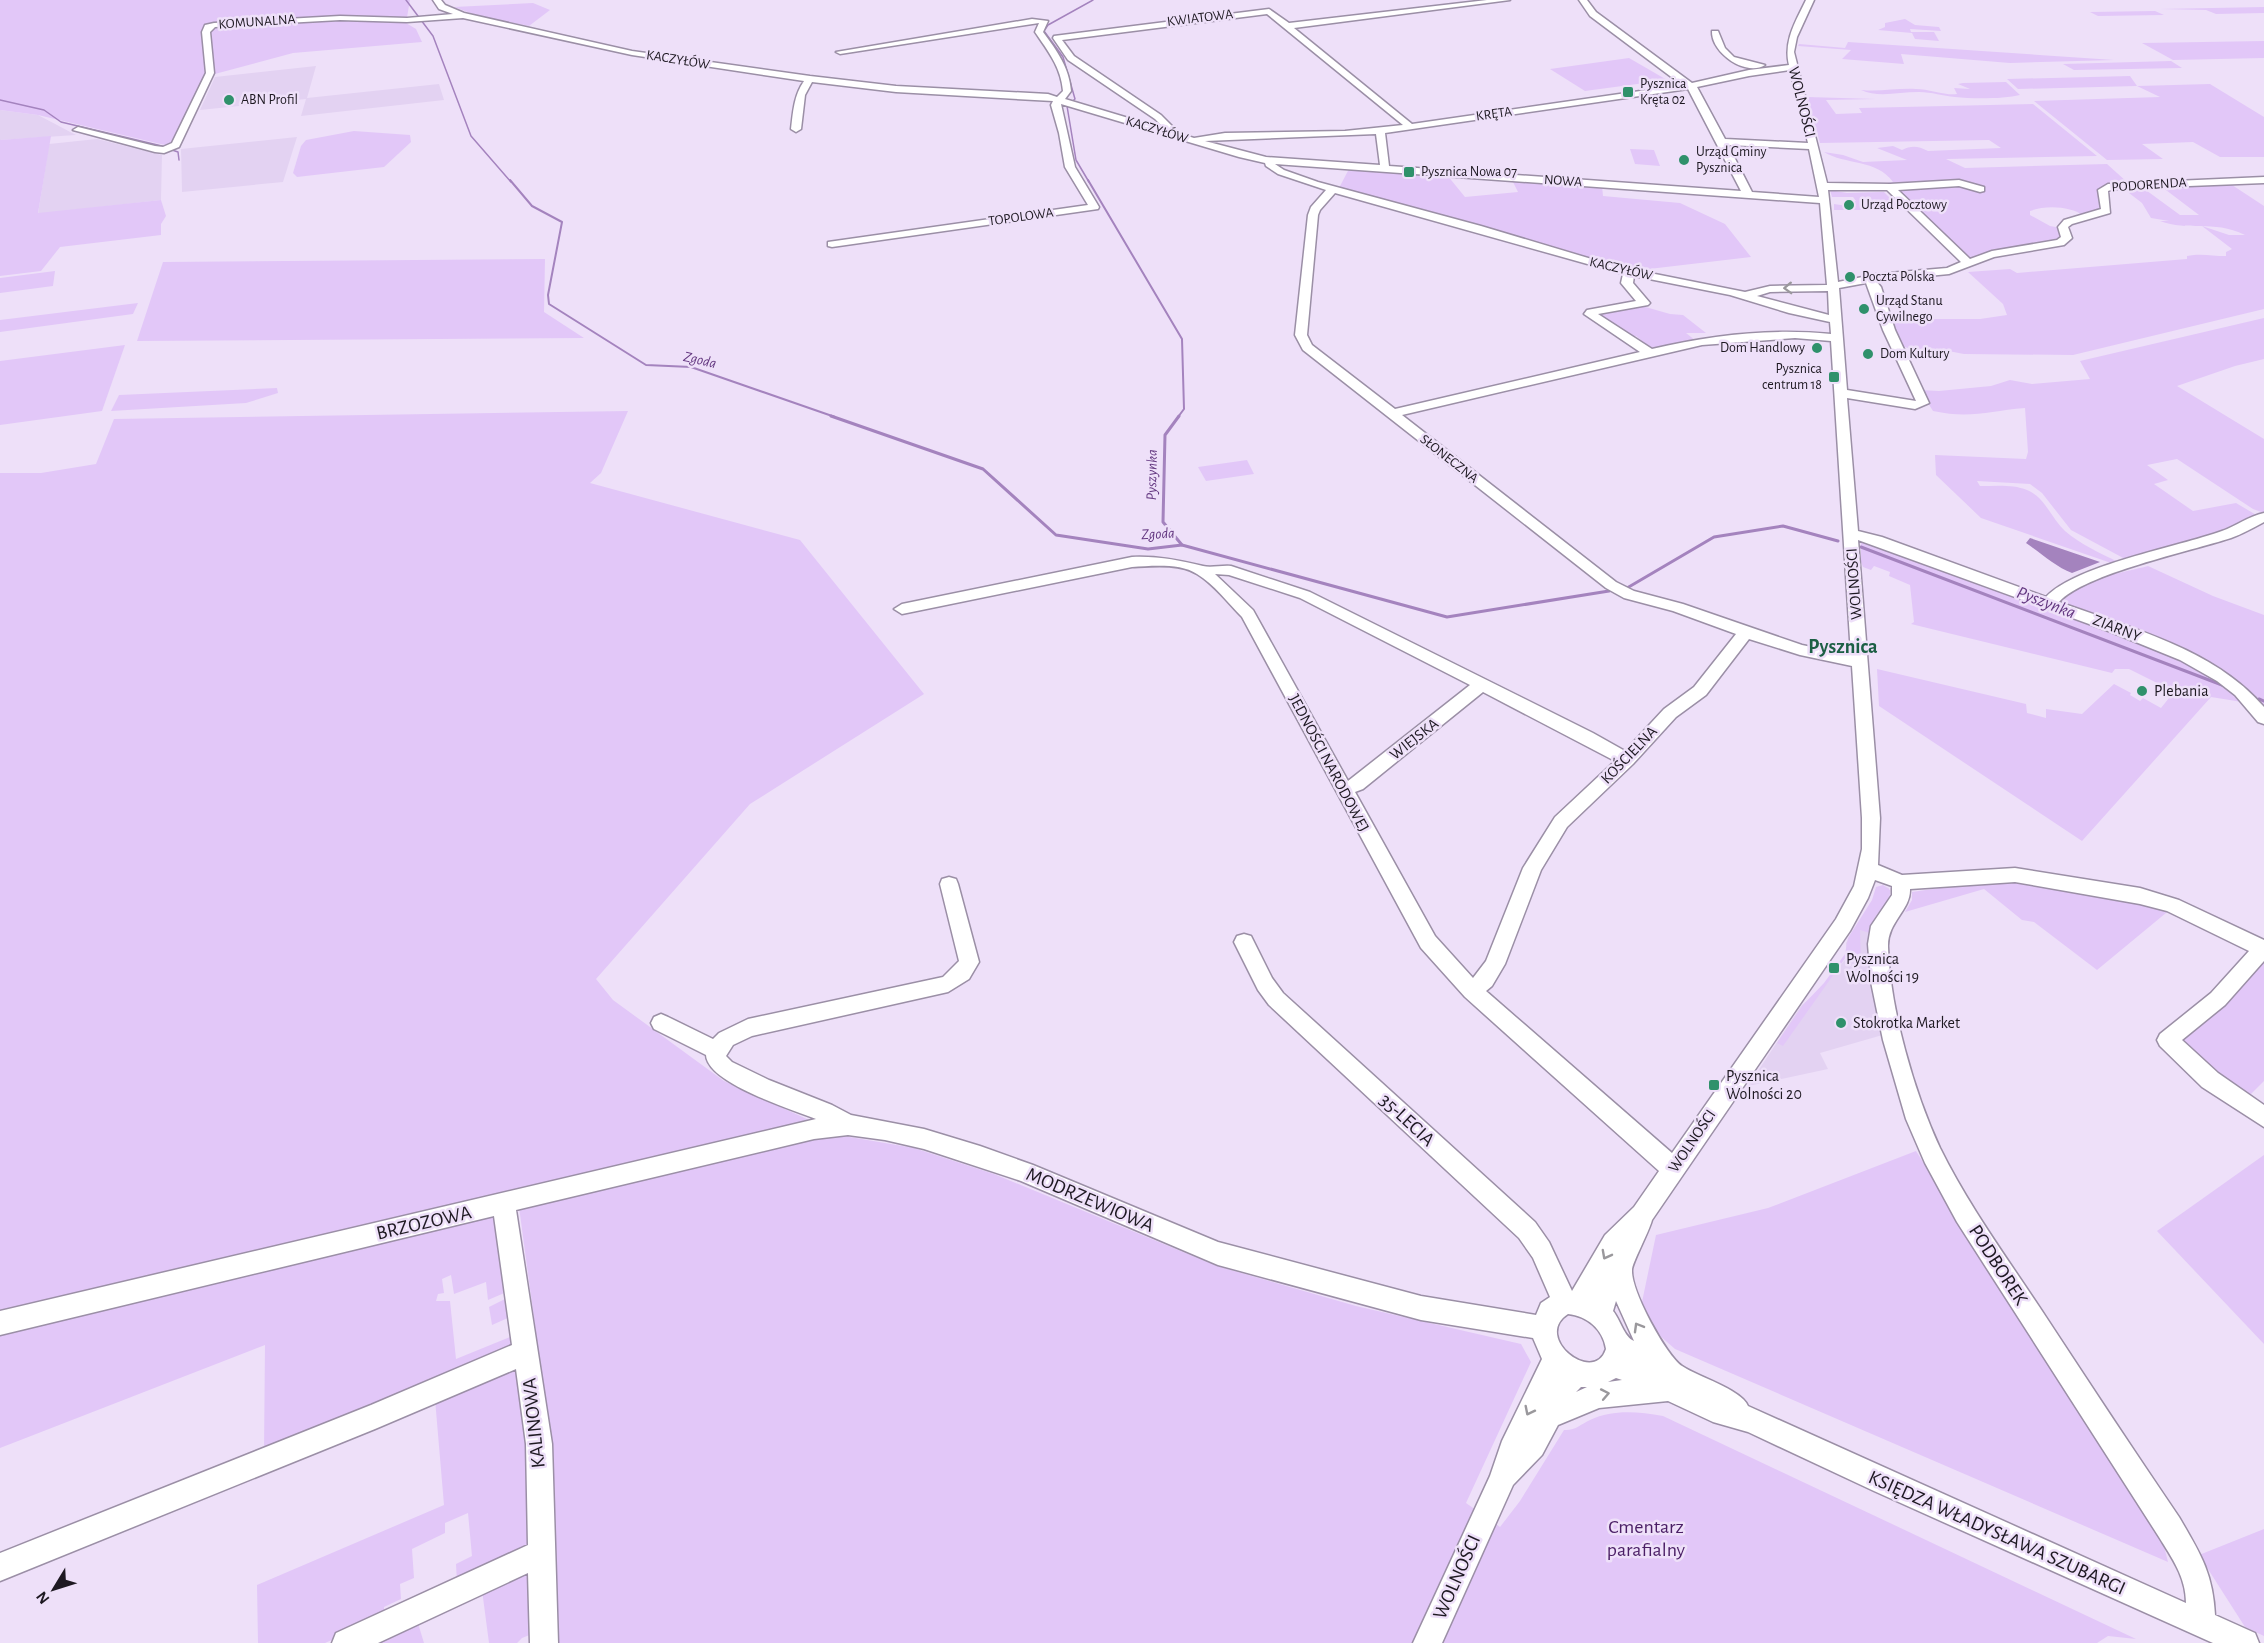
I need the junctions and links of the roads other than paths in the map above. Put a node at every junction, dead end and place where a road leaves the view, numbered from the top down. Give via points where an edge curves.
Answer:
1 (437, 0) edge
2 (1506, 0) edge
3 (1583, 0) edge
4 (1810, 0) edge
5 (462, 15) junction
6 (1288, 26) junction
7 (1714, 33) dead end
8 (840, 52) dead end
9 (1792, 67) junction
10 (1781, 68) junction
11 (810, 79) junction
12 (1691, 86) junction
13 (1067, 102) junction
14 (1411, 127) junction
15 (796, 129) dead end
16 (78, 130) dead end
17 (1380, 131) junction
18 (1170, 134) junction
19 (1194, 141) junction
20 (1720, 142) junction
21 (1813, 146) junction
22 (1266, 160) junction
23 (1385, 169) junction
24 (2264, 180) edge
25 (1823, 186) junction
26 (1890, 187) junction
27 (1333, 189) junction
28 (1980, 189) dead end
29 (1748, 194) junction
30 (1825, 200) junction
31 (832, 244) dead end
32 (1969, 264) junction
33 (1629, 272) junction
34 (1869, 279) junction
35 (1833, 286) junction
36 (1745, 296) junction
37 (1836, 320) junction
38 (1837, 338) junction
39 (1650, 353) junction
40 (1841, 393) junction
41 (1391, 414) junction
42 (2264, 517) edge
43 (1850, 532) junction
44 (1203, 571) junction
45 (2049, 603) junction
46 (902, 609) dead end
47 (1746, 632) junction
48 (1860, 662) junction
49 (1482, 684) junction
50 (2264, 718) edge
51 (1627, 760) junction
52 (1343, 790) junction
53 (1870, 870) junction
54 (1901, 882) junction
55 (949, 884) dead end
56 (1244, 942) dead end
57 (2264, 948) edge
58 (1473, 991) junction
59 (661, 1023) dead end
60 (716, 1050) junction
61 (2264, 1117) edge
62 (848, 1125) junction
63 (1674, 1168) junction
64 (504, 1204) junction
65 (1642, 1215) junction
66 (1619, 1267) junction
67 (1582, 1306) junction
68 (0, 1323) edge
69 (1543, 1328) junction
70 (525, 1352) junction
71 (1614, 1354) junction
72 (1555, 1359) junction
73 (1577, 1373) junction
74 (1671, 1381) junction
75 (1551, 1415) junction
76 (1502, 1479) junction
77 (541, 1553) junction
78 (0, 1568) edge
79 (2201, 1624) junction
80 (346, 1643) edge
81 (544, 1643) edge
82 (1427, 1643) edge
83 (2245, 1643) edge

1 - 5 street via 442,7
2 - 6 street
3 - 12 street via 1593,14
4 - 9 street, WOLNOŚCI via 1791,44
5 - 11 street, KACZYŁÓW via 632,52
5 - 16 street, KOMUNALNA via 214,25 207,32 210,73 176,145 155,149
6 - 14 street, KWIATOWA
6 - 18 street, KWIATOWA via 1264,10 1057,39 1071,58 1158,117
7 - 10 street via 1729,59
8 - 13 street via 1043,20 1040,32 1061,61
9 - 10 street, KRĘTA
9 - 21 street, WOLNOŚCI
10 - 12 street, KRĘTA
11 - 13 street, KACZYŁÓW via 896,89 1029,95
11 - 15 street via 803,91
12 - 14 street, KRĘTA
12 - 20 street
13 - 18 street, KACZYŁÓW
13 - 31 street, TOPOLOWA via 1055,105 1067,159 1094,207
14 - 17 street, KRĘTA
17 - 19 street, KRĘTA via 1225,136
17 - 23 street
18 - 19 street, KACZYŁÓW
19 - 22 street, KACZYŁÓW
20 - 21 street
20 - 29 street
21 - 25 street, WOLNOŚCI
22 - 23 street, NOWA
22 - 27 street, KACZYŁÓW via 1281,172
23 - 29 street, NOWA
24 - 32 street, PODORENDA via 2112,186 2103,190 2106,211 2068,222 2063,227 2064,241 1992,254
25 - 26 street
25 - 30 street, WOLNOŚCI
26 - 28 street via 1959,183
26 - 32 street
27 - 33 street, KACZYŁÓW
27 - 41 street, SŁONECZNA via 1313,215 1301,335 1303,341
29 - 30 street, NOWA
30 - 35 street, WOLNOŚCI
32 - 34 street, PODORENDA via 1949,272
33 - 36 street, KACZYŁÓW
33 - 39 street via 1627,283 1644,303 1590,314
34 - 35 street, PODORENDA
34 - 40 street via 1923,403
35 -> 36 street, PODORENDA via 1770,289
35 - 37 street, WOLNOŚCI
36 - 37 street, KACZYŁÓW
37 - 38 street, WOLNOŚCI
38 - 39 street via 1795,334 1716,339
38 - 40 street, WOLNOŚCI
39 - 41 street
40 - 43 street, WOLNOŚCI
41 - 47 street, SŁONECZNA via 1611,585 1629,595
42 - 45 street via 2228,534 2098,574 2061,590
43 - 45 street, ZIARNY
43 - 48 street, WOLNOŚCI
44 - 46 street, JEDNOŚCI NARODOWEJ via 1175,563 1132,562
44 - 49 street via 1231,571 1305,596
44 - 52 street, JEDNOŚCI NARODOWEJ via 1248,614
45 - 50 street, ZIARNY via 2204,665 2241,691
47 - 48 street via 1800,650
47 - 51 street, KOŚCIELNA via 1700,691 1670,713
48 - 53 street, WOLNOŚCI via 1871,818
49 - 51 street
49 - 52 street, WIEJSKA via 1357,784
51 - 58 street, KOŚCIELNA via 1561,822 1545,844 1495,964
52 - 58 street, JEDNOŚCI NARODOWEJ via 1428,942
53 - 54 street
53 - 63 street, WOLNOŚCI via 1843,925
54 - 57 street via 2015,875 2129,894 2172,905
54 - 79 street, PODBOREK via 1901,896 1881,926 1878,944 1893,1040 1917,1119 1965,1214 2193,1568
55 - 60 street via 969,962 962,974 948,984 748,1028 726,1039
56 - 67 street, 35-LECIA via 1276,999 1527,1230
57 - 61 street via 2218,999 2167,1040 2210,1080
58 - 63 street, JEDNOŚCI NARODOWEJ
59 - 60 street, MODRZEWIOWA
60 - 62 street, MODRZEWIOWA via 716,1059 725,1069
62 - 64 street, BRZOZOWA via 814,1129
62 - 69 street, MODRZEWIOWA via 904,1135 980,1156 1218,1253 1421,1308
63 - 65 street, WOLNOŚCI
64 - 68 street, BRZOZOWA
64 - 70 street, KALINOWA
65 - 66 street, WOLNOŚCI via 1639,1232
65 -> 67 street, WOLNOŚCI via 1628,1224 1610,1247
66 - 67 street, WOLNOŚCI via 1609,1285
74 -> 66 street via 1638,1329 1627,1304
67 - 69 street via 1552,1309
67 - 71 street via 1612,1329
69 - 72 street
70 - 77 street, KALINOWA via 540,1452
70 - 78 street
71 - 73 street via 1605,1370 1596,1374
71 - 74 street, KSIĘDZA WŁADYSŁAWA SZUBARGI
72 - 73 street
72 -> 76 street, WOLNOŚCI via 1511,1450
73 - 75 street, WOLNOŚCI via 1564,1386
75 -> 74 street via 1599,1395
74 - 79 street, KSIĘDZA WŁADYSŁAWA SZUBARGI via 1713,1409 1751,1420
75 - 76 street, WOLNOŚCI via 1535,1443
76 - 82 street, WOLNOŚCI
77 - 80 street
77 - 81 street, KALINOWA
79 - 83 street, KSIĘDZA WŁADYSŁAWA SZUBARGI

